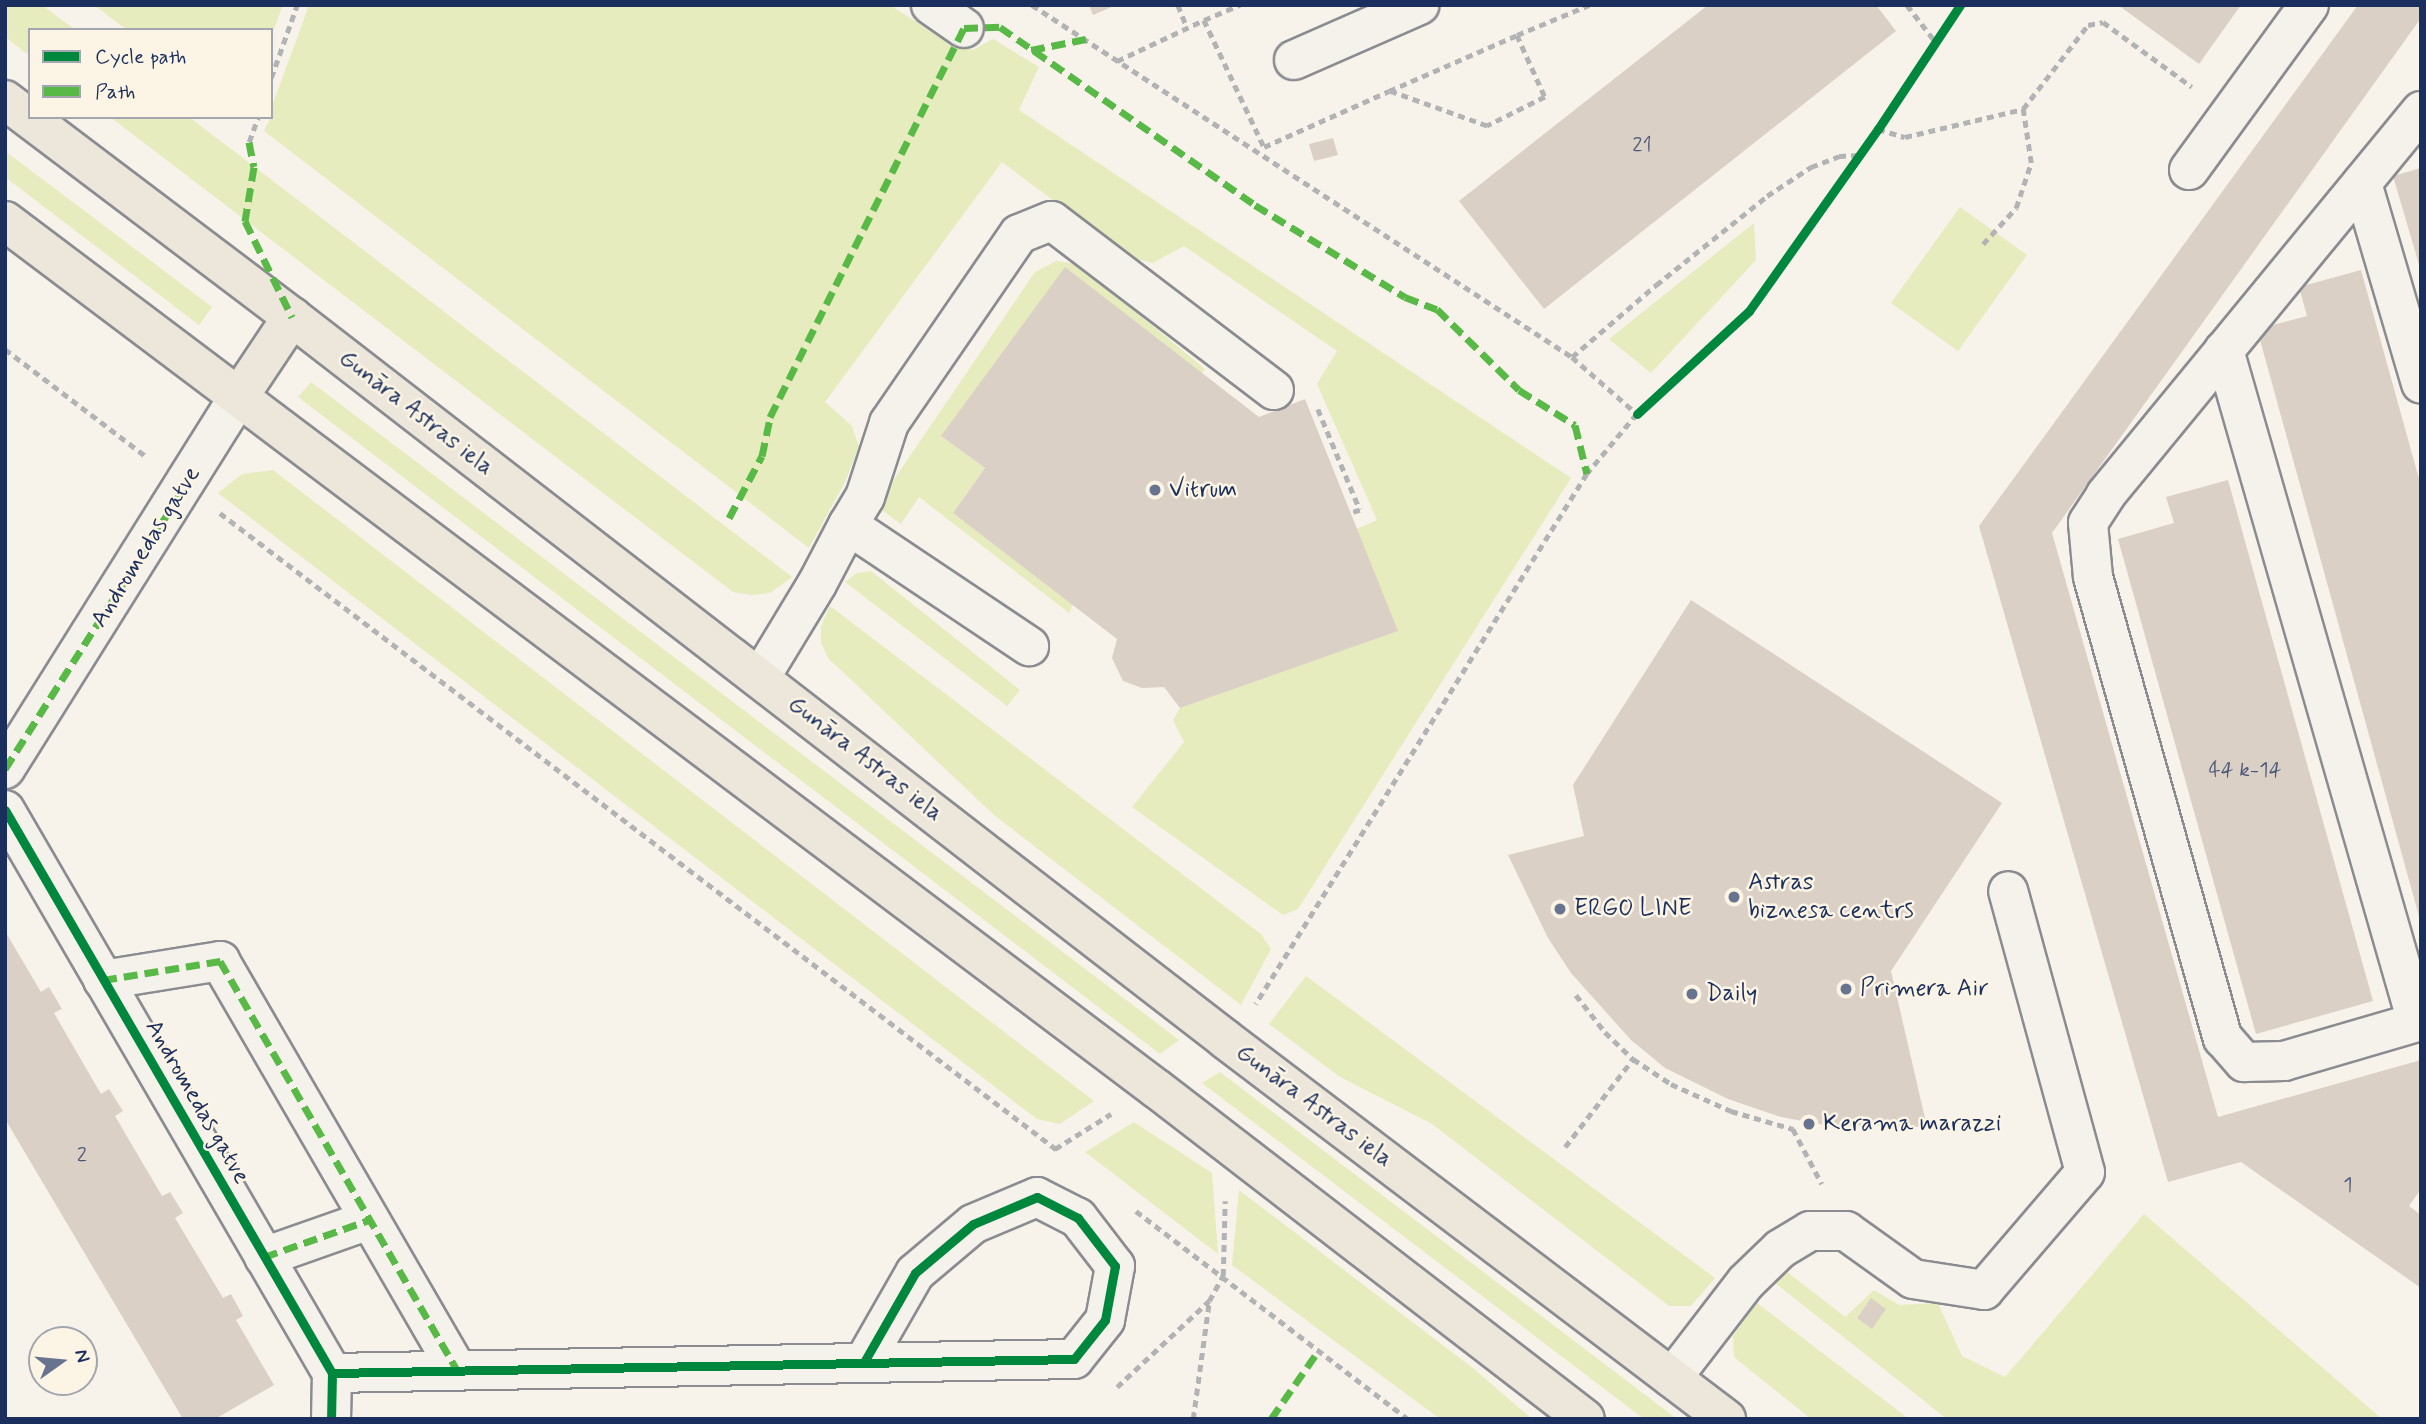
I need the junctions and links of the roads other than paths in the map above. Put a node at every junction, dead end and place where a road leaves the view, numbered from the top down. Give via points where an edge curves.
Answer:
1 (931, 5) edge
2 (1419, 5) edge
3 (2309, 5) edge
4 (964, 27) dead end
5 (1294, 60) dead end
6 (5, 100) edge
7 (2421, 111) edge
8 (28, 117) edge
9 (30, 119) edge
10 (2189, 170) dead end
11 (2362, 183) junction
12 (5, 221) edge
13 (292, 317) junction
14 (2224, 350) junction
15 (2421, 384) edge
16 (1274, 390) road end
17 (240, 396) junction
18 (848, 525) junction
19 (1029, 646) dead end
20 (760, 678) junction
21 (5, 769) edge
22 (5, 810) edge
23 (2008, 891) dead end
24 (103, 979) junction
25 (2419, 1022) edge
26 (369, 1220) junction
27 (264, 1257) junction
28 (864, 1362) junction
29 (457, 1370) junction
30 (332, 1373) junction
31 (1672, 1378) junction
32 (1584, 1418) edge
33 (331, 1419) edge
34 (1726, 1419) edge

1 - 4 street
2 - 5 street
3 - 10 street
6 - 8 main road, Gunāra Astras iela
7 - 11 street
9 - 13 main road, Gunāra Astras iela
11 - 14 street
11 - 15 street
12 - 17 main road
13 - 17 main road
13 - 20 main road, Gunāra Astras iela
14 - 25 street
14 - 25 street via 2088,523 2093,578 2223,1038 2244,1062 2284,1061
16 - 18 street via 1052,221 1019,234 889,423 865,497
17 - 21 street, Andromedas gatve
17 - 32 main road
18 - 19 street
18 - 20 street
20 - 31 main road, Gunāra Astras iela via 1224,1039
22 - 24 street, Andromedas gatve
23 - 31 street via 2085,1172 1984,1290 1913,1279 1846,1231 1810,1231 1780,1249 1746,1282
24 - 26 street via 220,961
24 - 27 street, Andromedas gatve
26 - 27 street
26 - 29 street
27 - 30 street, Andromedas gatve
28 - 28 street via 1074,1359 1105,1320 1115,1266 1078,1217 1037,1197 973,1224 915,1273
28 - 29 street
29 - 30 street
30 - 33 street
31 - 34 main road, Gunāra Astras iela

